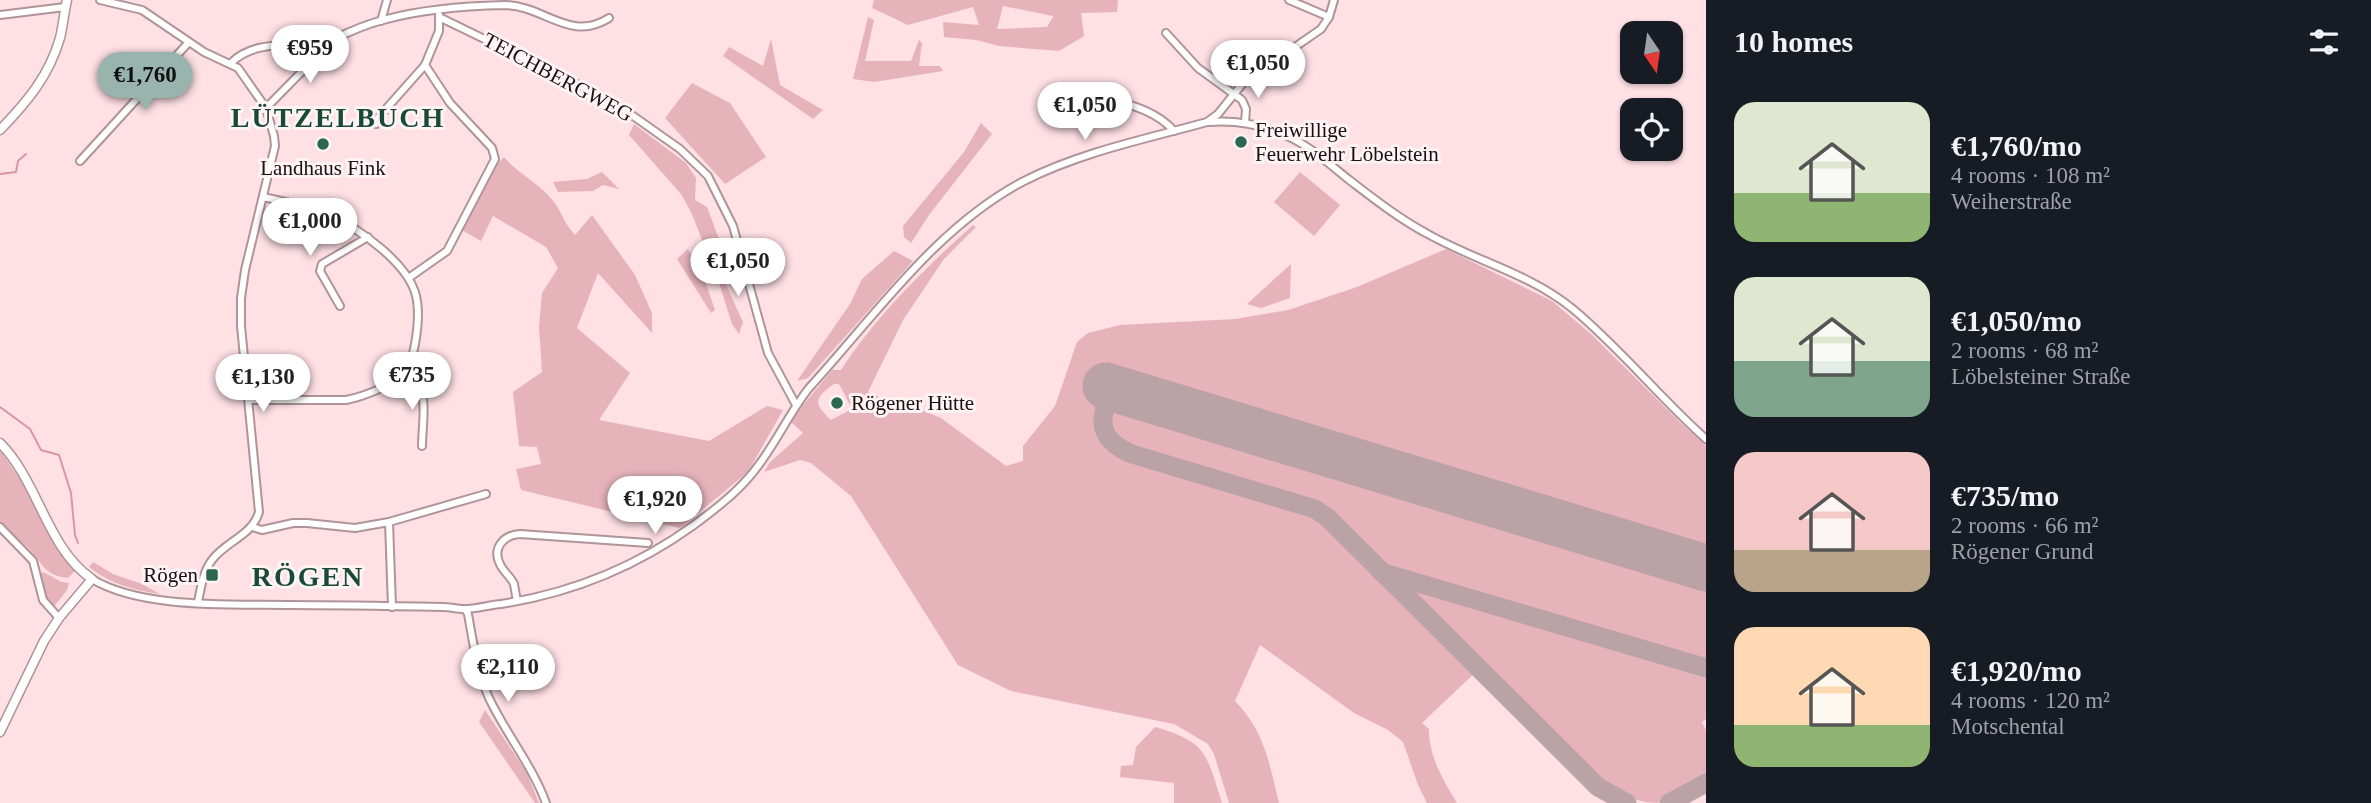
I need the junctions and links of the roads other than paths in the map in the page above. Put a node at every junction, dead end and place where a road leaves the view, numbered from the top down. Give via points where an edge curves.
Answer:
1 (100, 0) edge
2 (387, 0) edge
3 (1289, 0) edge
4 (1334, 0) edge
5 (66, 4) edge
6 (439, 13) junction
7 (0, 15) edge
8 (1329, 17) junction
9 (609, 19) dead end
10 (381, 21) junction
11 (1166, 33) dead end
12 (333, 40) junction
13 (188, 42) junction
14 (231, 63) junction
15 (425, 65) junction
16 (1233, 94) junction
17 (1099, 98) dead end
18 (266, 108) junction
19 (1207, 122) junction
20 (1245, 123) junction
21 (376, 124) dead end
22 (0, 130) edge
23 (1174, 131) junction
24 (80, 161) dead end
25 (263, 197) junction
26 (368, 237) junction
27 (410, 277) junction
28 (340, 306) dead end
29 (408, 371) junction
30 (248, 400) junction
31 (796, 405) junction
32 (1706, 439) edge
33 (0, 443) edge
34 (422, 446) dead end
35 (486, 494) dead end
36 (389, 522) junction
37 (0, 527) edge
38 (252, 527) junction
39 (648, 543) dead end
40 (92, 579) junction
41 (517, 601) junction
42 (198, 602) junction
43 (392, 607) junction
44 (465, 609) junction
45 (59, 618) junction
46 (0, 732) edge
47 (546, 803) edge

1 - 13 street via 142,10
2 - 10 street
3 - 8 street
4 - 8 street
5 - 7 street
5 - 22 street via 59,41 45,76
6 - 9 street via 506,5 578,28
6 - 10 street
6 - 15 street via 439,31
6 - 31 street, TEICHBERGWEG via 612,101 680,149 708,176 733,226 768,353
8 - 16 street via 1313,36 1256,73
10 - 12 street
11 - 16 street via 1198,68
12 - 14 street via 252,50
12 - 18 street
13 - 14 street
13 - 24 street
14 - 18 street
15 - 21 street
15 - 27 street via 450,103 495,155 447,250
16 - 19 street
16 - 20 street via 1246,106
17 - 23 street via 1129,104
18 - 25 street via 275,146
19 - 20 street
19 - 23 street
20 - 32 street via 1310,148 1398,216 1558,298 1593,326
23 - 31 street via 1064,164 1024,181 982,207 932,251
25 - 26 street via 332,215
25 - 30 street via 241,298
26 - 27 street
26 - 28 street via 320,267
27 - 29 street via 418,317
29 - 30 street via 346,400
29 - 34 street via 419,385 426,408
30 - 38 street via 259,507
31 - 41 street via 749,477 673,540 589,583
33 - 40 street via 29,481 67,554
35 - 36 street
36 - 38 street via 355,527 300,523 262,530
36 - 43 street
37 - 45 street via 33,561 43,600
38 - 42 street via 213,558
39 - 41 street via 511,535 500,544 497,555 513,583
40 - 42 street via 117,592
40 - 45 street
41 - 44 street
42 - 43 street
43 - 44 street
44 - 47 street via 490,699
45 - 46 street

